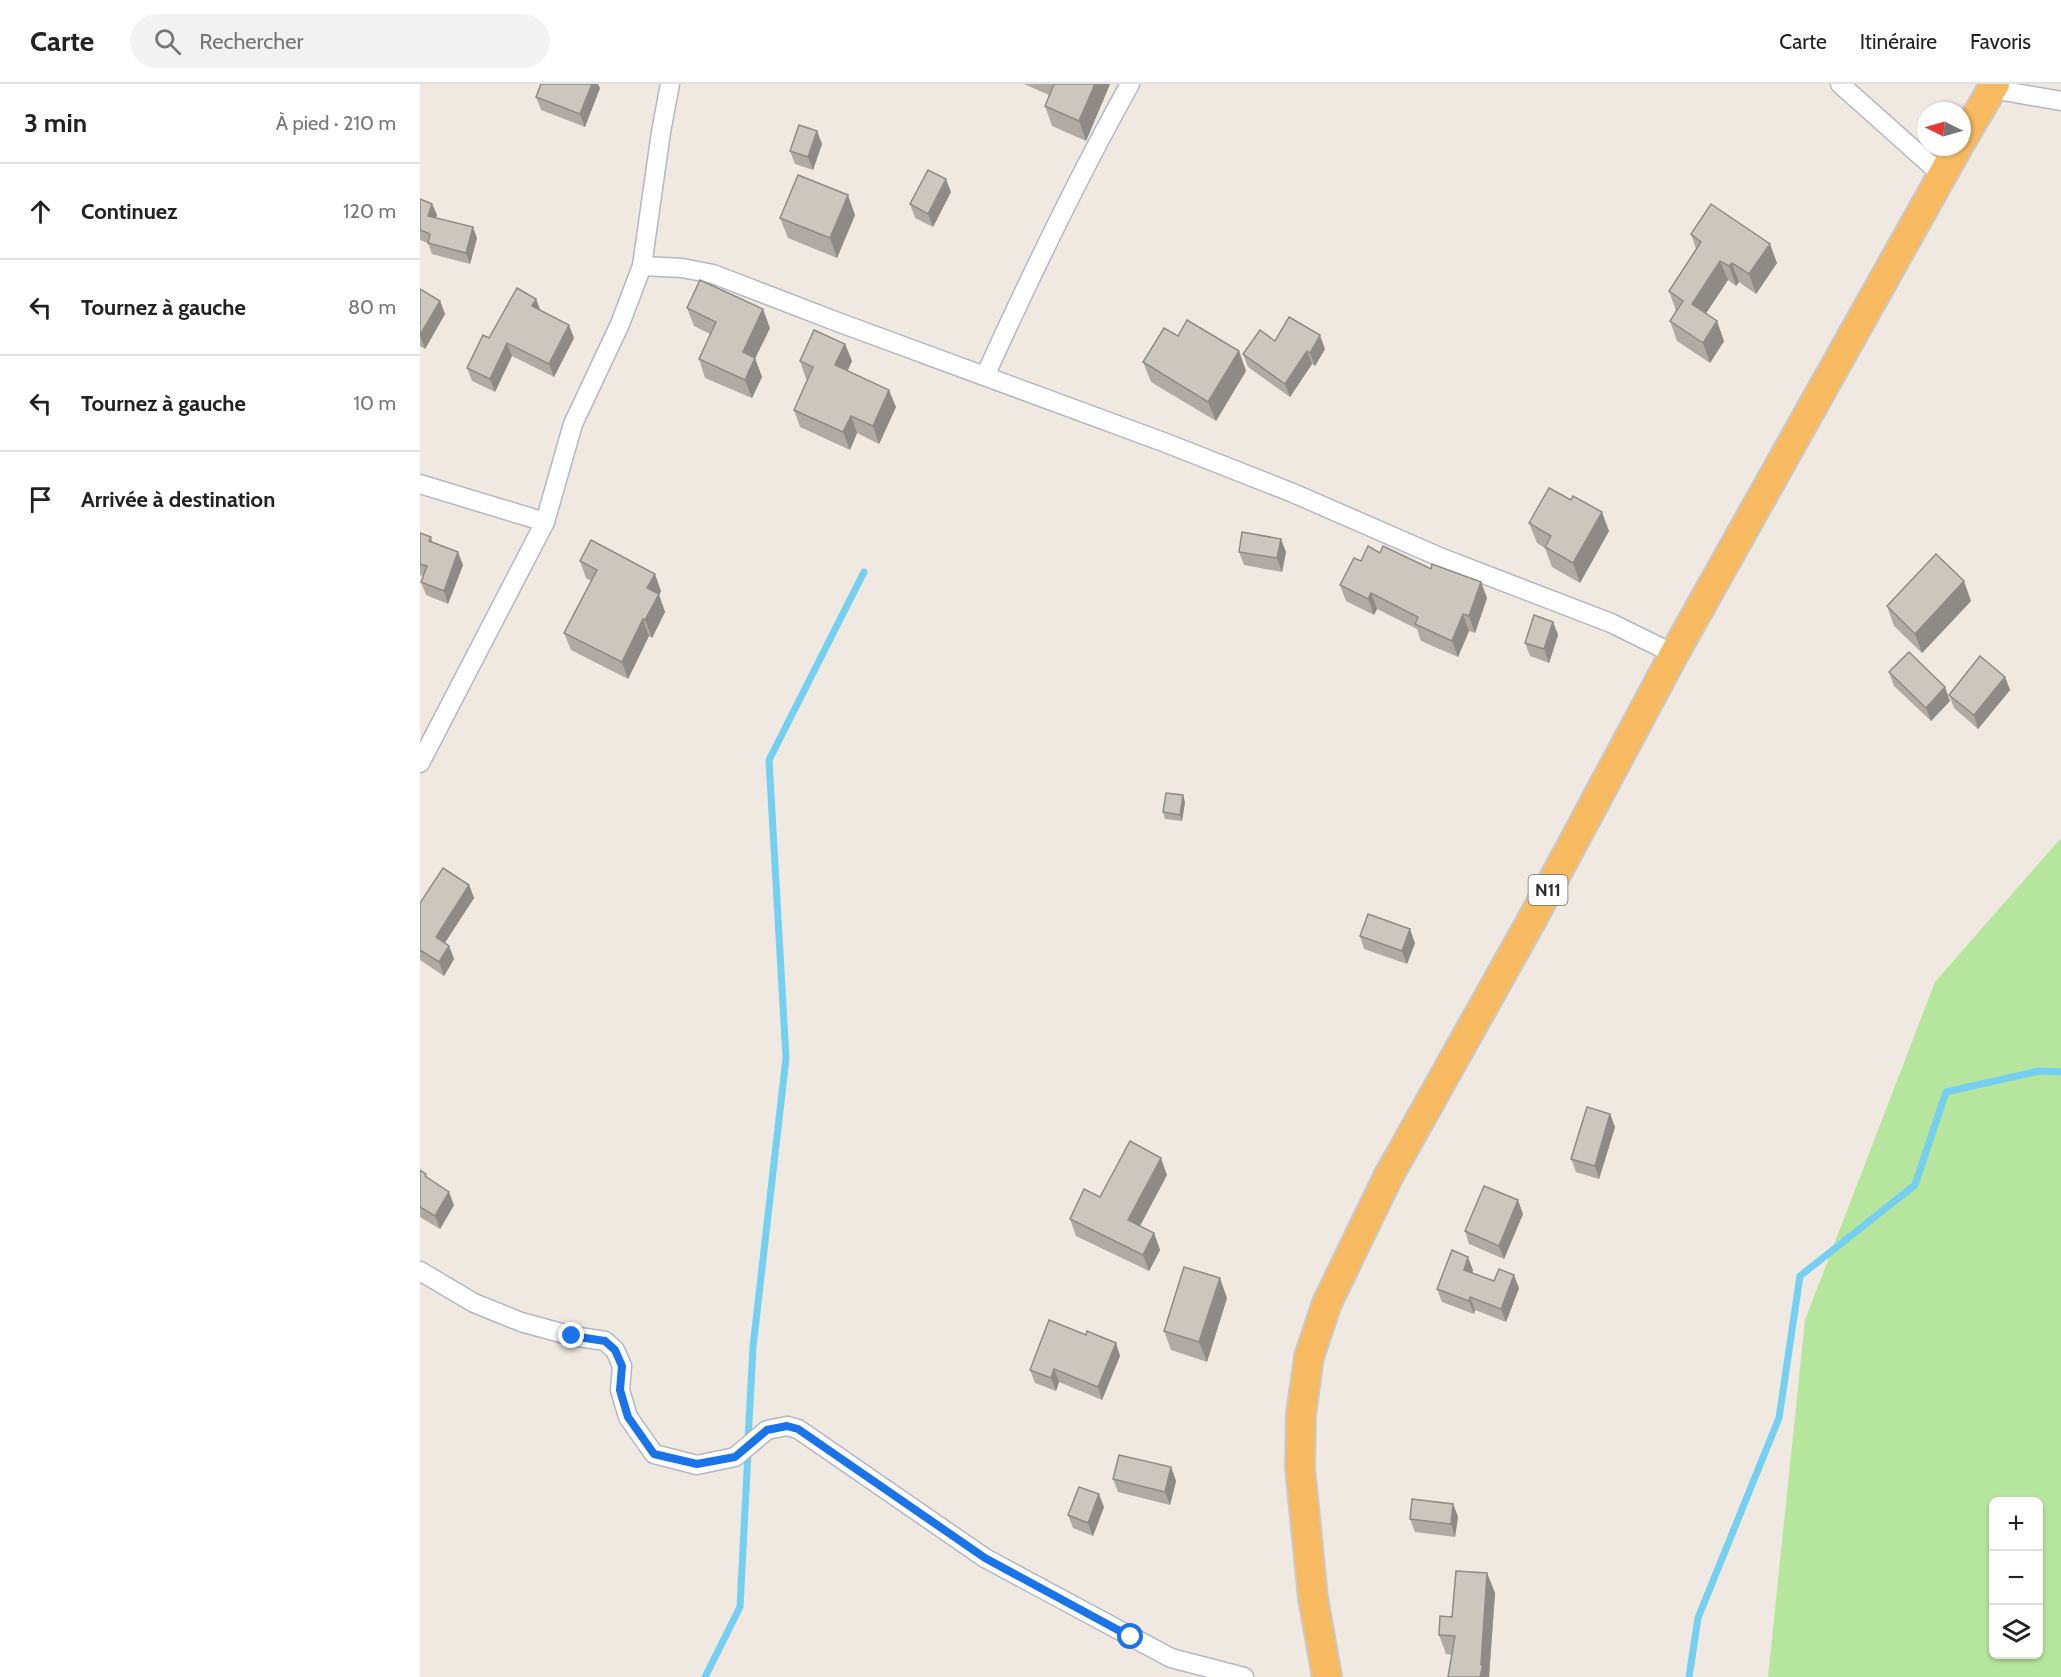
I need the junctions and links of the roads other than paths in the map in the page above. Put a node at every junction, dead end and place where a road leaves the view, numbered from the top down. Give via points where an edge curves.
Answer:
1 (670, 84) edge
2 (1130, 84) edge
3 (1840, 84) edge
4 (1994, 86) edge
5 (2061, 101) edge
6 (1971, 125) edge
7 (1953, 156) edge
8 (1942, 175) junction
9 (642, 266) junction
10 (985, 376) junction
11 (420, 484) edge
12 (545, 522) junction
13 (1674, 654) junction
14 (420, 763) edge
15 (420, 1271) edge
16 (1244, 1677) edge
17 (1327, 1677) edge

1 - 9 street
2 - 10 street via 1036,262
3 - 8 street
4 - 5 street
4 - 6 highway
7 - 8 highway, N11
8 - 13 highway, N11
9 - 10 street via 713,274
9 - 12 street via 620,324 573,424
10 - 13 street via 1293,493 1442,558 1611,623
11 - 12 street
12 - 14 street
13 - 17 highway, N11 via 1388,1177 1327,1303 1309,1357 1301,1414 1300,1467 1313,1598
15 - 16 street via 474,1303 521,1322 605,1341 615,1350 622,1366 620,1390 628,1417 654,1454 697,1464 735,1457 767,1430 787,1426 798,1429 985,1558 1171,1658

